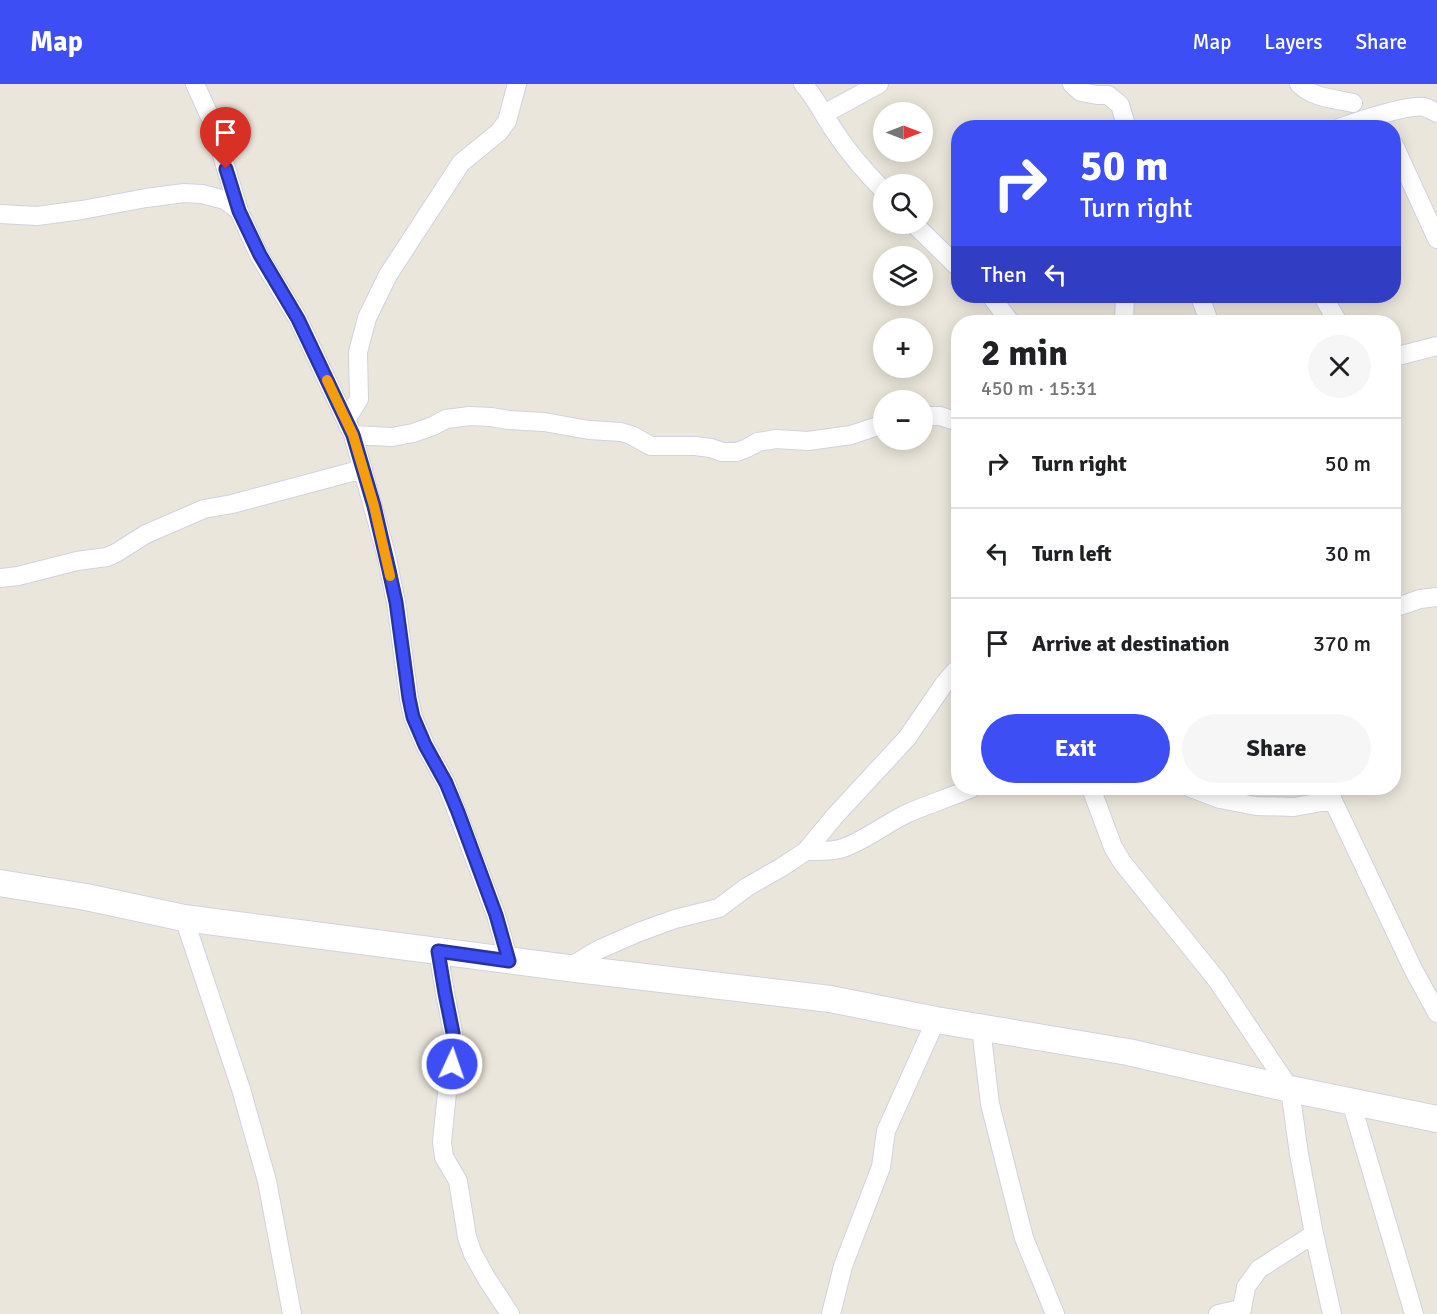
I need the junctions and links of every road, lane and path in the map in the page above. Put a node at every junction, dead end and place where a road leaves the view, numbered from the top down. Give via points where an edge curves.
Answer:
1 (195, 84) edge
2 (517, 84) edge
3 (803, 84) edge
4 (879, 84) edge
5 (1072, 84) edge
6 (1299, 84) edge
7 (1341, 84) edge
8 (1353, 103) junction
9 (1432, 106) edge
10 (824, 114) junction
11 (1125, 120) edge
12 (1368, 120) edge
13 (1378, 120) edge
14 (1401, 160) edge
15 (873, 180) edge
16 (239, 211) junction
17 (0, 214) edge
18 (924, 234) edge
19 (1437, 239) edge
20 (951, 260) edge
21 (1437, 346) edge
22 (1401, 355) edge
23 (933, 416) edge
24 (951, 420) edge
25 (350, 427) junction
26 (873, 428) edge
27 (363, 469) junction
28 (0, 578) edge
29 (1437, 597) edge
30 (1401, 606) edge
31 (951, 676) edge
32 (954, 795) edge
33 (1094, 795) edge
34 (1209, 795) edge
35 (1327, 795) edge
36 (1330, 795) edge
37 (806, 851) junction
38 (0, 883) edge
39 (184, 918) junction
40 (438, 951) junction
41 (509, 961) junction
42 (568, 969) junction
43 (1437, 1013) edge
44 (936, 1020) junction
45 (981, 1028) junction
46 (1290, 1089) junction
47 (1351, 1101) junction
48 (1437, 1119) edge
49 (1314, 1234) junction
50 (1241, 1312) edge
51 (292, 1314) edge
52 (510, 1314) edge
53 (831, 1314) edge
54 (1055, 1314) edge
55 (1218, 1314) edge
56 (1332, 1314) edge
57 (1414, 1314) edge

1 - 16 street via 211,119
2 - 25 street via 507,121 462,163 388,275 367,318 358,352 359,399
3 - 10 street
4 - 10 street
5 - 11 street via 1081,92 1108,95 1120,105
6 - 8 street via 1316,94
7 - 8 street
8 - 12 street
9 - 13 street via 1406,109
10 - 15 street
14 - 19 street
16 - 17 street via 225,200 184,193 37,216
16 - 25 street via 298,319
18 - 20 street
21 - 22 street
23 - 24 street
25 - 26 street via 392,437 446,419 481,417 621,432 651,446 695,446 722,452 737,452 776,439 808,441
25 - 27 street
27 - 28 street via 204,509 107,556
27 - 41 street via 396,602 413,717 458,812
29 - 30 street
31 - 37 street via 907,738
32 - 37 street via 909,813 842,848
33 - 46 street via 1122,862 1217,980
34 - 35 street via 1256,806 1294,807
36 - 43 street
37 - 42 street via 719,908 639,932
38 - 39 street
39 - 40 street
39 - 51 street via 267,1181
40 - 41 street
40 - 52 street via 453,1033 442,1142 444,1157 458,1182 473,1254
41 - 42 street
42 - 44 street via 830,999
44 - 45 street
44 - 53 street via 886,1131 880,1167 843,1266
45 - 46 street via 1128,1052
45 - 54 street via 990,1104 1024,1239
46 - 47 street
46 - 49 street
47 - 48 street
47 - 57 street
49 - 50 street via 1258,1269 1246,1287
49 - 56 street
50 - 55 street

